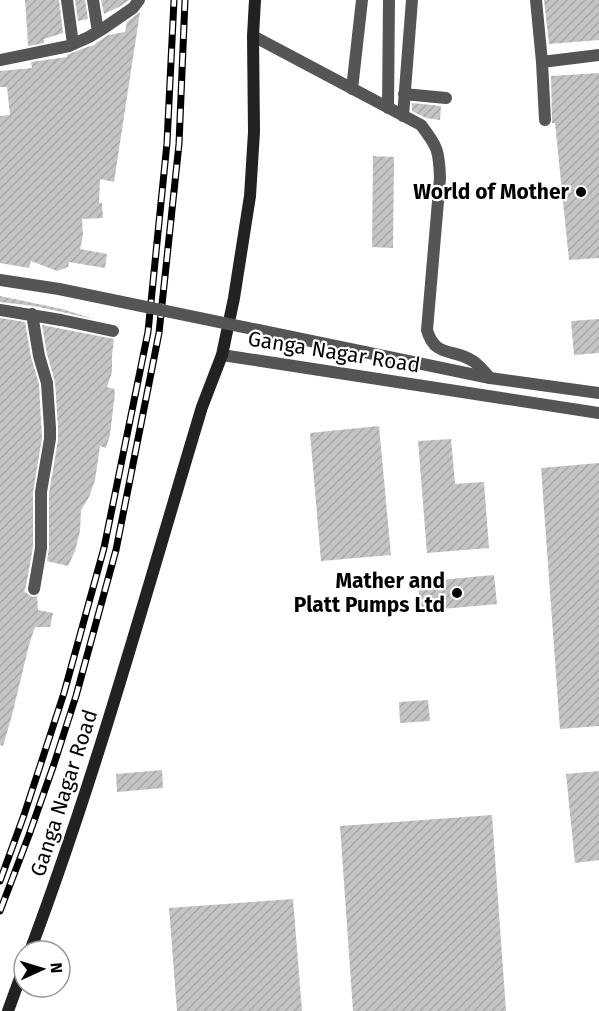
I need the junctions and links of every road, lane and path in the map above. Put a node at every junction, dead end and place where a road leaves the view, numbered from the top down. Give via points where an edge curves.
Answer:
1 (67, 0) edge
2 (93, 0) edge
3 (139, 0) edge
4 (255, 0) edge
5 (362, 0) edge
6 (389, 0) edge
7 (412, 0) edge
8 (536, 0) edge
9 (98, 32) junction
10 (253, 36) junction
11 (73, 44) junction
12 (599, 56) edge
13 (0, 60) edge
14 (542, 62) junction
15 (352, 89) junction
16 (404, 94) junction
17 (446, 98) dead end
18 (388, 108) junction
19 (403, 116) junction
20 (544, 120) dead end
21 (0, 280) edge
22 (0, 310) edge
23 (32, 314) junction
24 (113, 332) dead end
25 (222, 355) junction
26 (490, 378) junction
27 (599, 393) edge
28 (492, 396) junction
29 (599, 413) edge
30 (34, 589) dead end
31 (35, 939) edge

1 - 11 street
2 - 9 street
3 - 9 street
4 - 10 main road
5 - 15 street
6 - 18 street
7 - 16 street
8 - 14 street
9 - 11 street
10 - 15 street, Ganga Nagar Road
10 - 25 main road via 250,196
11 - 13 street
12 - 14 street
14 - 20 street
15 - 18 street, Ganga Nagar Road
16 - 17 street
16 - 19 street
18 - 19 street, Ganga Nagar Road
19 - 26 street, Ganga Nagar Road via 421,126 439,157 427,330 430,341 437,348 474,361
21 - 26 street, bridge
22 - 23 street
23 - 24 street
23 - 30 street via 48,383 50,428
25 - 28 street, Ganga Nagar Road
25 - 31 main road, Ganga Nagar Road via 202,407 98,752
26 - 27 street
26 - 28 street
28 - 29 street, Ganga Nagar Road

